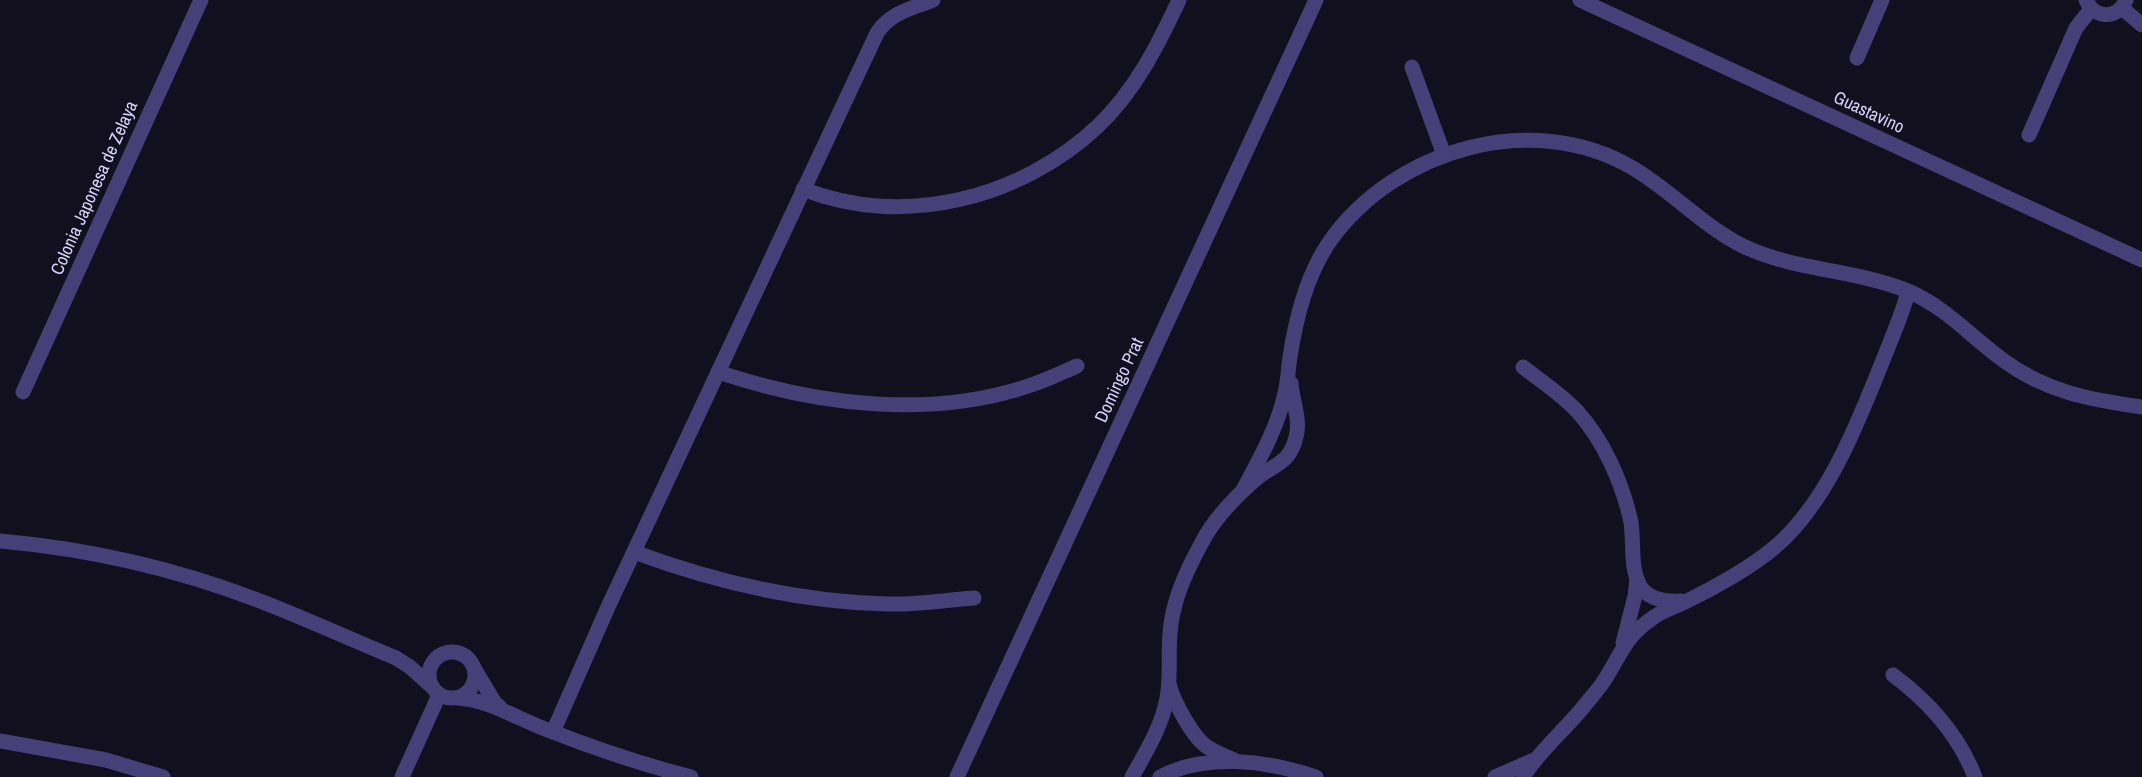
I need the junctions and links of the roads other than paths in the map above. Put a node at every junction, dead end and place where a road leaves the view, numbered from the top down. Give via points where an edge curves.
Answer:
1 (201, 0) edge
2 (933, 0) edge
3 (1179, 0) edge
4 (1316, 0) edge
5 (1580, 0) edge
6 (1882, 0) edge
7 (2088, 4) edge
8 (2124, 4) edge
9 (2142, 25) edge
10 (1857, 58) dead end
11 (1412, 68) dead end
12 (2029, 135) dead end
13 (1444, 155) junction
14 (803, 189) junction
15 (2142, 260) edge
16 (1908, 292) junction
17 (1288, 365) junction
18 (1077, 366) dead end
19 (1523, 367) dead end
20 (718, 372) junction
21 (23, 392) dead end
22 (2142, 407) edge
23 (1243, 490) junction
24 (0, 542) edge
25 (634, 552) junction
26 (1637, 579) junction
27 (974, 598) dead end
28 (1687, 601) junction
29 (1622, 648) junction
30 (439, 655) junction
31 (396, 658) junction
32 (473, 666) junction
33 (1893, 675) dead end
34 (1168, 681) junction
35 (435, 690) junction
36 (458, 698) junction
37 (505, 711) junction
38 (1189, 724) junction
39 (1158, 725) junction
40 (553, 732) junction
41 (0, 741) edge
42 (1204, 744) junction
43 (1148, 749) junction
44 (1534, 760) junction
45 (1236, 761) junction
46 (1193, 766) junction
47 (1163, 776) edge
48 (163, 777) edge
49 (402, 777) edge
50 (691, 777) edge
51 (957, 777) edge
52 (1132, 777) edge
53 (1316, 777) edge
54 (1495, 777) edge
55 (1523, 777) edge
56 (1975, 777) edge

1 - 21 street, Colonia Japonesa de Zelaya
2 - 14 street via 898,13 883,24
3 - 14 street via 1151,57 1121,100 1078,144 1029,175 975,196 917,206 867,207
4 - 51 street, Domingo Prat
5 - 15 street, Guastavino
6 - 10 street
7 - 8 street via 2096,13 2110,15
7 - 12 street
8 - 9 street
11 - 13 street
13 - 16 street via 1494,142 1544,142 1610,156 1633,168 1742,246 1794,264 1857,276
13 - 17 street via 1374,194 1331,239 1310,278
14 - 20 street
16 - 22 street via 1939,307 2004,361 2045,385
16 - 28 street via 1872,388 1812,506 1775,547
17 - 23 street via 1280,409
17 - 23 street via 1297,437 1285,460
18 - 20 street via 1002,393 905,404 832,401
19 - 26 street via 1577,411 1609,459 1630,522
20 - 25 street
23 - 34 street via 1203,539 1173,606
24 - 31 street via 144,565 204,582
25 - 27 street via 726,581 814,598 889,604
25 - 40 street
26 - 28 street via 1655,598
26 - 29 street
28 - 29 street via 1655,616
29 - 44 street via 1607,677 1586,704
30 - 31 street via 410,661
30 - 32 street via 459,653
30 - 35 street via 428,672
31 - 35 street
32 - 36 street via 473,685
32 - 37 street via 495,704
33 - 56 street via 1929,704 1964,753
34 - 38 street
34 - 39 street
35 - 36 street
35 - 49 street
36 - 37 street
37 - 40 street
38 - 39 street via 1178,721
38 - 42 street
39 - 43 street
40 - 50 street via 603,752
41 - 48 street via 106,760
42 - 45 street
42 - 46 street via 1202,757
43 - 47 street
43 - 52 street
44 - 54 street
44 - 55 street
45 - 46 street
45 - 53 street via 1290,768
46 - 47 street

